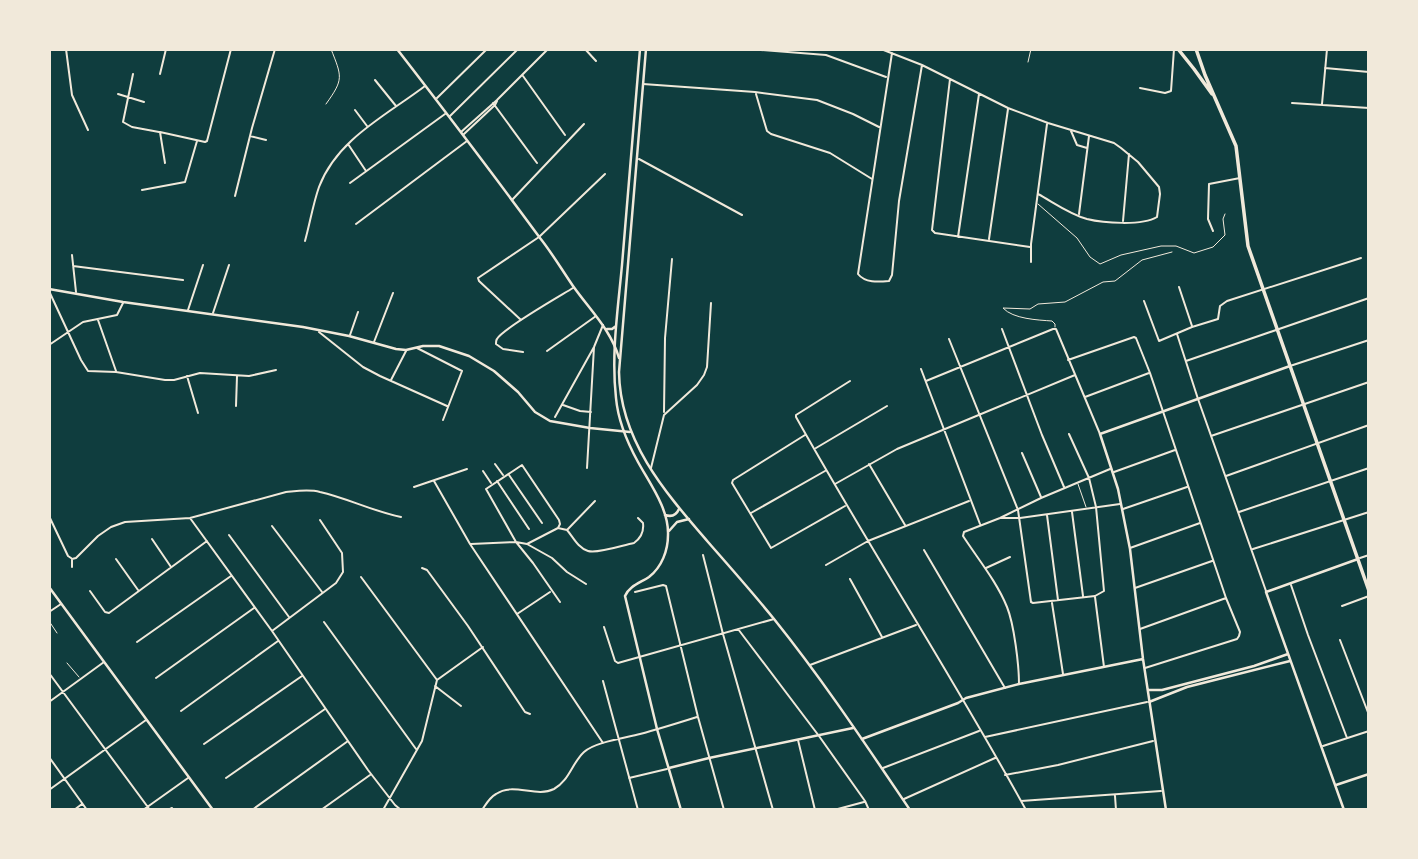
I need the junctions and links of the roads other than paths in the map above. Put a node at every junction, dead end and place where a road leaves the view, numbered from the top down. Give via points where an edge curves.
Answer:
1 (66, 49) edge
2 (166, 49) edge
3 (231, 49) edge
4 (275, 49) edge
5 (331, 49) edge
6 (397, 49) edge
7 (487, 49) edge
8 (518, 49) edge
9 (548, 49) edge
10 (585, 49) edge
11 (639, 49) edge
12 (646, 49) edge
13 (748, 49) edge
14 (881, 49) edge
15 (1031, 49) edge
16 (1176, 49) edge
17 (1196, 49) edge
18 (1327, 49) edge
19 (892, 53) junction
20 (596, 61) dead end
21 (1028, 62) dead end
22 (922, 65) junction
23 (1325, 68) junction
24 (1369, 72) edge
25 (133, 74) dead end
26 (160, 74) dead end
27 (522, 76) junction
28 (887, 78) junction
29 (950, 78) junction
30 (375, 80) dead end
31 (643, 84) junction
32 (425, 86) junction
33 (1140, 89) dead end
34 (755, 92) junction
35 (979, 93) junction
36 (118, 94) dead end
37 (128, 97) junction
38 (436, 99) junction
39 (144, 102) dead end
40 (1217, 102) junction
41 (326, 103) dead end
42 (1292, 103) dead end
43 (494, 104) junction
44 (1322, 105) junction
45 (397, 106) junction
46 (1008, 108) junction
47 (1369, 108) edge
48 (355, 110) dead end
49 (448, 115) junction
50 (634, 122) junction
51 (640, 122) junction
52 (1048, 123) junction
53 (584, 124) dead end
54 (368, 127) junction
55 (880, 128) junction
56 (88, 130) dead end
57 (1070, 130) junction
58 (160, 132) junction
59 (462, 133) junction
60 (565, 135) dead end
61 (1089, 135) junction
62 (249, 136) junction
63 (197, 140) junction
64 (266, 140) dead end
65 (468, 141) junction
66 (347, 143) junction
67 (1088, 148) junction
68 (1130, 153) junction
69 (638, 159) junction
70 (165, 163) dead end
71 (537, 163) dead end
72 (367, 171) junction
73 (605, 174) dead end
74 (1241, 178) junction
75 (873, 180) junction
76 (350, 183) dead end
77 (142, 190) dead end
78 (1038, 194) junction
79 (235, 196) dead end
80 (511, 201) junction
81 (1036, 202) junction
82 (1224, 214) dead end
83 (742, 215) dead end
84 (1078, 215) junction
85 (1123, 222) junction
86 (356, 224) dead end
87 (1213, 230) dead end
88 (624, 233) junction
89 (631, 234) junction
90 (540, 237) junction
91 (958, 237) junction
92 (306, 241) dead end
93 (989, 241) junction
94 (1030, 247) junction
95 (1172, 252) dead end
96 (72, 255) dead end
97 (1361, 258) dead end
98 (672, 260) dead end
99 (1031, 262) dead end
100 (203, 265) dead end
101 (229, 265) dead end
102 (73, 266) junction
103 (183, 280) dead end
104 (574, 287) junction
105 (1179, 287) dead end
106 (49, 290) edge
107 (1263, 290) junction
108 (76, 293) junction
109 (393, 293) dead end
110 (1369, 298) edge
111 (1144, 301) dead end
112 (123, 302) junction
113 (711, 303) dead end
114 (188, 311) junction
115 (358, 312) dead end
116 (213, 314) junction
117 (596, 316) junction
118 (97, 318) junction
119 (521, 320) junction
120 (604, 325) junction
121 (616, 326) junction
122 (1192, 327) junction
123 (1278, 328) junction
124 (607, 329) junction
125 (1002, 329) dead end
126 (1056, 329) junction
127 (318, 331) junction
128 (69, 332) junction
129 (1177, 334) junction
130 (349, 337) junction
131 (949, 339) dead end
132 (1369, 340) edge
133 (373, 343) junction
134 (49, 345) edge
135 (616, 345) junction
136 (594, 346) junction
137 (1009, 346) junction
138 (415, 347) junction
139 (406, 350) junction
140 (548, 351) dead end
141 (523, 352) dead end
142 (619, 358) junction
143 (1068, 360) junction
144 (1186, 361) junction
145 (960, 366) junction
146 (1290, 366) junction
147 (920, 369) dead end
148 (276, 370) dead end
149 (116, 372) junction
150 (1150, 373) junction
151 (187, 375) junction
152 (237, 375) junction
153 (1075, 375) junction
154 (390, 381) junction
155 (850, 381) dead end
156 (926, 382) junction
157 (1369, 383) edge
158 (1027, 395) junction
159 (1084, 397) junction
160 (1198, 399) junction
161 (562, 405) junction
162 (1304, 405) junction
163 (236, 406) dead end
164 (447, 406) junction
165 (887, 406) dead end
166 (591, 412) junction
167 (198, 413) dead end
168 (1163, 413) junction
169 (664, 415) junction
170 (980, 415) junction
171 (555, 417) dead end
172 (443, 420) dead end
173 (1369, 425) edge
174 (590, 428) junction
175 (944, 429) junction
176 (623, 431) junction
177 (630, 432) junction
178 (1069, 434) dead end
179 (1100, 434) junction
180 (806, 435) junction
181 (1212, 436) junction
182 (1317, 443) junction
183 (814, 449) junction
184 (1175, 450) junction
185 (1022, 453) dead end
186 (653, 456) junction
187 (644, 460) junction
188 (495, 464) dead end
189 (869, 464) junction
190 (587, 468) dead end
191 (1369, 468) edge
192 (467, 469) dead end
193 (650, 470) junction
194 (826, 470) junction
195 (1112, 470) junction
196 (483, 471) dead end
197 (507, 474) junction
198 (503, 476) junction
199 (1225, 476) junction
200 (1089, 478) junction
201 (433, 481) junction
202 (497, 481) junction
203 (1330, 481) junction
204 (1078, 483) junction
205 (492, 484) junction
206 (834, 484) junction
207 (1188, 486) junction
208 (414, 488) dead end
209 (1065, 488) junction
210 (1041, 498) junction
211 (971, 500) junction
212 (594, 501) dead end
213 (1121, 504) junction
214 (846, 506) junction
215 (1096, 507) junction
216 (679, 508) junction
217 (1086, 509) junction
218 (1122, 509) junction
219 (1018, 510) junction
220 (1072, 512) junction
221 (1369, 512) edge
222 (1238, 513) junction
223 (750, 514) junction
224 (1047, 514) junction
225 (664, 515) junction
226 (49, 516) edge
227 (401, 517) dead end
228 (190, 518) junction
229 (638, 518) dead end
230 (1000, 518) junction
231 (1020, 518) junction
232 (689, 519) junction
233 (320, 520) dead end
234 (1344, 520) junction
235 (542, 523) dead end
236 (1200, 523) junction
237 (981, 525) junction
238 (272, 526) dead end
239 (905, 526) junction
240 (558, 528) junction
241 (529, 529) dead end
242 (567, 530) junction
243 (668, 533) junction
244 (229, 535) dead end
245 (152, 538) dead end
246 (207, 541) junction
247 (868, 541) junction
248 (516, 542) junction
249 (470, 544) junction
250 (527, 544) junction
251 (1129, 549) junction
252 (924, 550) dead end
253 (1252, 550) junction
254 (703, 555) dead end
255 (1369, 555) edge
256 (1010, 557) dead end
257 (72, 559) junction
258 (116, 559) dead end
259 (1358, 559) junction
260 (1214, 561) junction
261 (826, 565) dead end
262 (72, 567) dead end
263 (172, 568) junction
264 (422, 568) dead end
265 (985, 569) junction
266 (232, 576) junction
267 (361, 576) dead end
268 (850, 579) dead end
269 (1291, 583) junction
270 (586, 584) dead end
271 (49, 587) edge
272 (1134, 589) junction
273 (90, 591) dead end
274 (139, 591) junction
275 (551, 592) junction
276 (1266, 592) junction
277 (323, 593) junction
278 (635, 593) dead end
279 (1369, 594) edge
280 (1095, 596) junction
281 (1083, 597) junction
282 (1226, 598) junction
283 (1058, 601) junction
284 (560, 602) dead end
285 (1052, 602) junction
286 (61, 604) junction
287 (1342, 606) dead end
288 (255, 608) junction
289 (49, 612) edge
290 (517, 614) junction
291 (289, 618) junction
292 (774, 619) junction
293 (49, 621) edge
294 (324, 622) dead end
295 (918, 624) junction
296 (604, 627) dead end
297 (738, 629) junction
298 (1139, 629) junction
299 (272, 631) junction
300 (57, 633) dead end
301 (723, 634) junction
302 (882, 638) junction
303 (279, 640) junction
304 (1340, 640) dead end
305 (137, 642) dead end
306 (680, 645) junction
307 (483, 647) junction
308 (1287, 654) junction
309 (639, 657) junction
310 (1143, 659) junction
311 (1290, 661) junction
312 (104, 662) junction
313 (67, 663) dead end
314 (809, 665) junction
315 (1104, 667) junction
316 (1144, 669) junction
317 (49, 673) edge
318 (303, 675) junction
319 (1063, 675) junction
320 (156, 678) dead end
321 (80, 679) junction
322 (437, 680) junction
323 (603, 681) dead end
324 (1020, 684) junction
325 (435, 686) junction
326 (1005, 688) junction
327 (1148, 690) junction
328 (63, 692) junction
329 (962, 700) junction
330 (49, 702) edge
331 (1149, 702) junction
332 (461, 706) dead end
333 (326, 708) junction
334 (181, 711) dead end
335 (530, 714) dead end
336 (1369, 715) edge
337 (698, 717) junction
338 (147, 719) junction
339 (853, 728) junction
340 (657, 729) junction
341 (980, 730) junction
342 (1369, 731) edge
343 (819, 736) junction
344 (984, 737) junction
345 (1347, 738) junction
346 (618, 739) junction
347 (862, 739) junction
348 (798, 740) junction
349 (1154, 740) junction
350 (348, 741) junction
351 (603, 743) junction
352 (204, 744) dead end
353 (1321, 747) junction
354 (105, 748) junction
355 (755, 748) junction
356 (417, 749) junction
357 (49, 757) edge
358 (709, 758) junction
359 (996, 758) junction
360 (668, 768) junction
361 (882, 769) junction
362 (371, 774) junction
363 (1369, 774) edge
364 (1006, 775) junction
365 (189, 777) junction
366 (226, 778) dead end
367 (629, 778) junction
368 (64, 779) junction
369 (1335, 785) junction
370 (49, 790) edge
371 (1162, 791) junction
372 (1115, 795) junction
373 (390, 798) junction
374 (903, 800) junction
375 (865, 801) junction
376 (1021, 801) junction
377 (83, 804) junction
378 (147, 806) junction
379 (172, 808) dead end
380 (74, 810) edge
381 (87, 810) edge
382 (143, 810) edge
383 (150, 810) edge
384 (168, 810) edge
385 (213, 810) edge
386 (252, 810) edge
387 (321, 810) edge
388 (383, 810) edge
389 (401, 810) edge
390 (482, 810) edge
391 (638, 810) edge
392 (681, 810) edge
393 (724, 810) edge
394 (773, 810) edge
395 (815, 810) edge
396 (834, 810) edge
397 (869, 810) edge
398 (910, 810) edge
399 (1026, 810) edge
400 (1116, 810) edge
401 (1166, 810) edge
402 (1344, 810) edge

1 - 56 street via 72,95
2 - 26 street
3 - 63 street via 208,139
4 - 62 street
5 - 41 lane via 340,80
6 - 32 street
7 - 38 street
8 - 49 street
9 - 27 street
10 - 20 street
11 - 50 street
12 - 31 street
13 - 28 street via 826,55
14 - 19 street
15 - 21 lane
16 - 33 street via 1171,91
16 - 40 main road
17 - 40 main road
18 - 23 street
19 - 22 street
19 - 28 street
22 - 29 street
22 - 75 street via 899,201 892,278 884,282 867,281 858,274
23 - 24 street
23 - 44 street
25 - 37 street
27 - 43 street
27 - 60 street
28 - 55 street
29 - 35 street
29 - 91 street via 932,228
30 - 45 street
31 - 34 street
31 - 51 street
32 - 38 street
32 - 45 street
34 - 55 street via 817,100
34 - 75 street via 771,134 830,153
35 - 46 street
35 - 91 street
36 - 37 street
37 - 39 street
37 - 58 street via 124,124
38 - 49 street
40 - 74 main road via 1236,146
42 - 44 street
43 - 59 street
43 - 71 street
44 - 47 street
45 - 54 street
46 - 52 street
46 - 93 street
48 - 54 street
49 - 59 street
49 - 72 street
50 - 51 street
50 - 88 street
51 - 69 street
52 - 57 street
52 - 78 street
53 - 80 street
54 - 66 street
55 - 75 street
57 - 61 street
57 - 67 street via 1077,146
58 - 63 street
58 - 70 street
59 - 65 street
61 - 67 street
61 - 68 street
62 - 64 street
62 - 79 street
63 - 77 street via 185,182
65 - 80 street
65 - 86 street
66 - 72 street
66 - 92 street via 319,187
67 - 84 street
68 - 85 street
68 - 85 street via 1158,187 1160,197 1157,217
69 - 83 street
69 - 89 street
72 - 76 street
73 - 90 street
74 - 87 street via 1209,184 1208,219
74 - 107 main road via 1246,237
78 - 81 street
78 - 84 street
80 - 90 street
81 - 82 lane via 1100,264 1161,246 1194,253 1213,247 1225,235
81 - 94 street
84 - 85 street
88 - 89 street
88 - 121 street
89 - 142 street
90 - 104 street
90 - 119 street via 478,279
91 - 93 street
93 - 94 street
94 - 99 street
95 - 126 lane via 1142,260 1115,281 1103,282 1065,302 1030,309 1003,308 1015,315 1052,321
96 - 102 street
97 - 107 street
98 - 169 street
100 - 114 street
101 - 116 street
102 - 103 street
102 - 108 street
104 - 117 street
104 - 119 street
105 - 122 street
106 - 108 street
106 - 128 street
107 - 122 street via 1224,303 1218,319
107 - 123 main road
108 - 112 street
109 - 133 street
110 - 123 street
111 - 129 street via 1159,341
112 - 114 street
112 - 118 street via 117,315
113 - 169 street via 704,375
114 - 116 street
115 - 130 street
116 - 127 street
117 - 120 street
117 - 140 street
118 - 128 street
118 - 149 street
119 - 141 street via 496,342 500,348
120 - 124 street
120 - 136 street
121 - 124 street
121 - 135 street
122 - 129 street
123 - 144 street
123 - 146 main road
124 - 135 street
125 - 137 street
126 - 137 street
126 - 143 street
127 - 130 street
127 - 154 street via 355,361
128 - 134 street
128 - 149 street via 87,371
129 - 144 street
130 - 133 street
131 - 145 street
132 - 146 street
133 - 139 street
135 - 142 street
135 - 176 street via 615,388
136 - 161 street
136 - 166 street
137 - 145 street
137 - 158 street
138 - 139 street
138 - 164 street via 462,371
138 - 174 street via 439,346 469,356 501,376 545,419
139 - 154 street
142 - 177 street via 621,398
143 - 150 street via 1135,337
143 - 153 street
144 - 160 street
145 - 156 street
145 - 170 street
146 - 160 street
146 - 162 main road
147 - 156 street
148 - 152 street
149 - 151 street via 156,380
150 - 159 street
150 - 168 street
151 - 152 street
151 - 167 street
152 - 163 street
153 - 158 street
153 - 159 street
154 - 164 street
155 - 180 street via 795,416
156 - 175 street
157 - 162 street
158 - 170 street
158 - 209 street
159 - 179 street
160 - 168 street
160 - 181 street
161 - 166 street
161 - 171 street
162 - 181 street
162 - 182 main road
164 - 172 street
165 - 183 street
166 - 174 street
168 - 179 street
168 - 184 street
169 - 186 street
170 - 175 street
170 - 219 street
173 - 182 street
174 - 176 street
174 - 190 street
175 - 189 street
175 - 211 street
176 - 177 street
176 - 225 street
177 - 187 street
178 - 200 street
179 - 195 street
180 - 183 street
180 - 223 street via 732,482
181 - 199 street
182 - 199 street
182 - 203 main road
183 - 194 street
184 - 195 street
184 - 207 street
185 - 210 street
186 - 187 street
186 - 193 street
187 - 193 street
188 - 198 street
189 - 206 street
189 - 239 street
191 - 203 street
192 - 201 street
193 - 216 street
194 - 206 street
194 - 223 street
195 - 200 street
195 - 213 street
196 - 205 street
197 - 198 street
197 - 235 street
197 - 240 street via 522,465 559,520
198 - 202 street
199 - 222 street
200 - 204 street
200 - 215 street
201 - 208 street
201 - 249 street
202 - 205 street
202 - 241 street
203 - 222 street
203 - 234 main road
204 - 209 street
204 - 217 lane
205 - 248 street via 486,491
206 - 214 street
207 - 218 street
207 - 236 street
209 - 210 street
210 - 219 street
211 - 237 street
211 - 239 street
212 - 242 street
213 - 215 street
213 - 218 street
214 - 223 street via 771,548
214 - 247 street
215 - 217 street
215 - 280 street via 1105,589
216 - 225 street via 673,516
216 - 232 street
217 - 220 street
218 - 251 street
219 - 230 street
219 - 231 street
220 - 224 street
220 - 281 street
221 - 234 street
222 - 253 street
224 - 231 street
224 - 283 street
225 - 243 street
226 - 257 street
227 - 228 street via 320,492 299,491
228 - 246 street
228 - 257 street via 118,524
229 - 242 street via 644,527 638,541 596,551 585,550
230 - 231 street
230 - 237 street
231 - 285 street via 1031,602
232 - 243 street via 677,522
232 - 292 street
233 - 277 street via 342,553 344,565 341,578
234 - 253 street
234 - 259 main road
236 - 251 street
236 - 260 street
237 - 265 street via 963,534
238 - 277 street
239 - 247 street
240 - 242 street
240 - 250 street
243 - 309 street via 660,565 625,594
244 - 291 street
245 - 263 street
246 - 263 street
246 - 266 street
247 - 261 street
247 - 295 street
248 - 249 street
248 - 250 street
248 - 275 street
249 - 290 street
250 - 270 street
251 - 272 street
252 - 326 street
253 - 276 street
254 - 301 street
255 - 259 street
256 - 265 street
257 - 262 street
258 - 274 street
259 - 269 street
259 - 279 main road
260 - 272 street
260 - 282 street
263 - 274 street
264 - 307 street
265 - 324 street via 1009,613
266 - 288 street
266 - 305 street
267 - 322 street
268 - 302 street
269 - 276 street
269 - 345 street
271 - 286 street
272 - 298 street
273 - 274 street via 106,613
275 - 284 street
275 - 290 street
276 - 308 street
277 - 291 street
278 - 306 street via 664,585
279 - 287 street
280 - 281 street
280 - 315 street
281 - 283 street
282 - 298 street
282 - 316 street via 1240,632 1237,639
283 - 285 street
285 - 319 street
286 - 289 street
286 - 312 street
288 - 299 street
288 - 320 street
290 - 351 street
291 - 299 street
292 - 297 street
292 - 314 street
293 - 300 lane
294 - 356 street
295 - 302 street
295 - 329 street
296 - 309 street via 616,662
297 - 301 street
297 - 343 street
298 - 310 street
299 - 303 street
301 - 306 street
301 - 355 street
302 - 314 street
303 - 318 street
303 - 334 street
304 - 336 street
306 - 309 street
306 - 337 street
307 - 322 street
307 - 335 street
308 - 311 street
308 - 327 street via 1162,690
309 - 340 street
310 - 315 street
310 - 316 street
311 - 331 street via 1187,687
311 - 353 street
312 - 321 street
312 - 338 street
313 - 321 lane
314 - 339 street
315 - 319 street
316 - 327 street
317 - 328 street
318 - 333 street
318 - 352 street
319 - 324 street
321 - 328 street
322 - 325 street
323 - 346 street
324 - 326 street
325 - 332 street
325 - 356 street
326 - 329 street
327 - 331 street
328 - 330 street
328 - 354 street
329 - 341 street
329 - 347 street
331 - 344 street
331 - 349 street
333 - 350 street
333 - 366 street
337 - 340 street
337 - 358 street
338 - 354 street
338 - 365 street
339 - 343 street
339 - 347 street
340 - 346 street
340 - 360 street
341 - 344 street
341 - 361 street
342 - 345 street
343 - 348 street
343 - 375 street
344 - 359 street
345 - 353 street
346 - 351 street
346 - 367 street
347 - 361 street
348 - 355 street
348 - 395 street
349 - 364 street
349 - 371 street
350 - 362 street
350 - 386 street
351 - 390 street via 585,751 554,789 500,792
353 - 369 street
354 - 368 street
354 - 378 street
355 - 358 street
355 - 394 street
356 - 373 street
357 - 368 street
358 - 360 street
358 - 393 street
359 - 364 street
359 - 374 street
360 - 367 street
360 - 392 street
361 - 374 street
362 - 373 street
362 - 387 street
363 - 369 street
364 - 376 street
365 - 378 street
365 - 385 street
367 - 391 street
368 - 370 street
368 - 377 street
369 - 402 street
371 - 372 street
371 - 401 street
372 - 376 street
372 - 400 street
373 - 388 street
373 - 389 street
374 - 398 street
375 - 396 street
375 - 397 street
376 - 399 street
377 - 380 street
377 - 381 street
378 - 382 street
378 - 383 street
379 - 384 street

